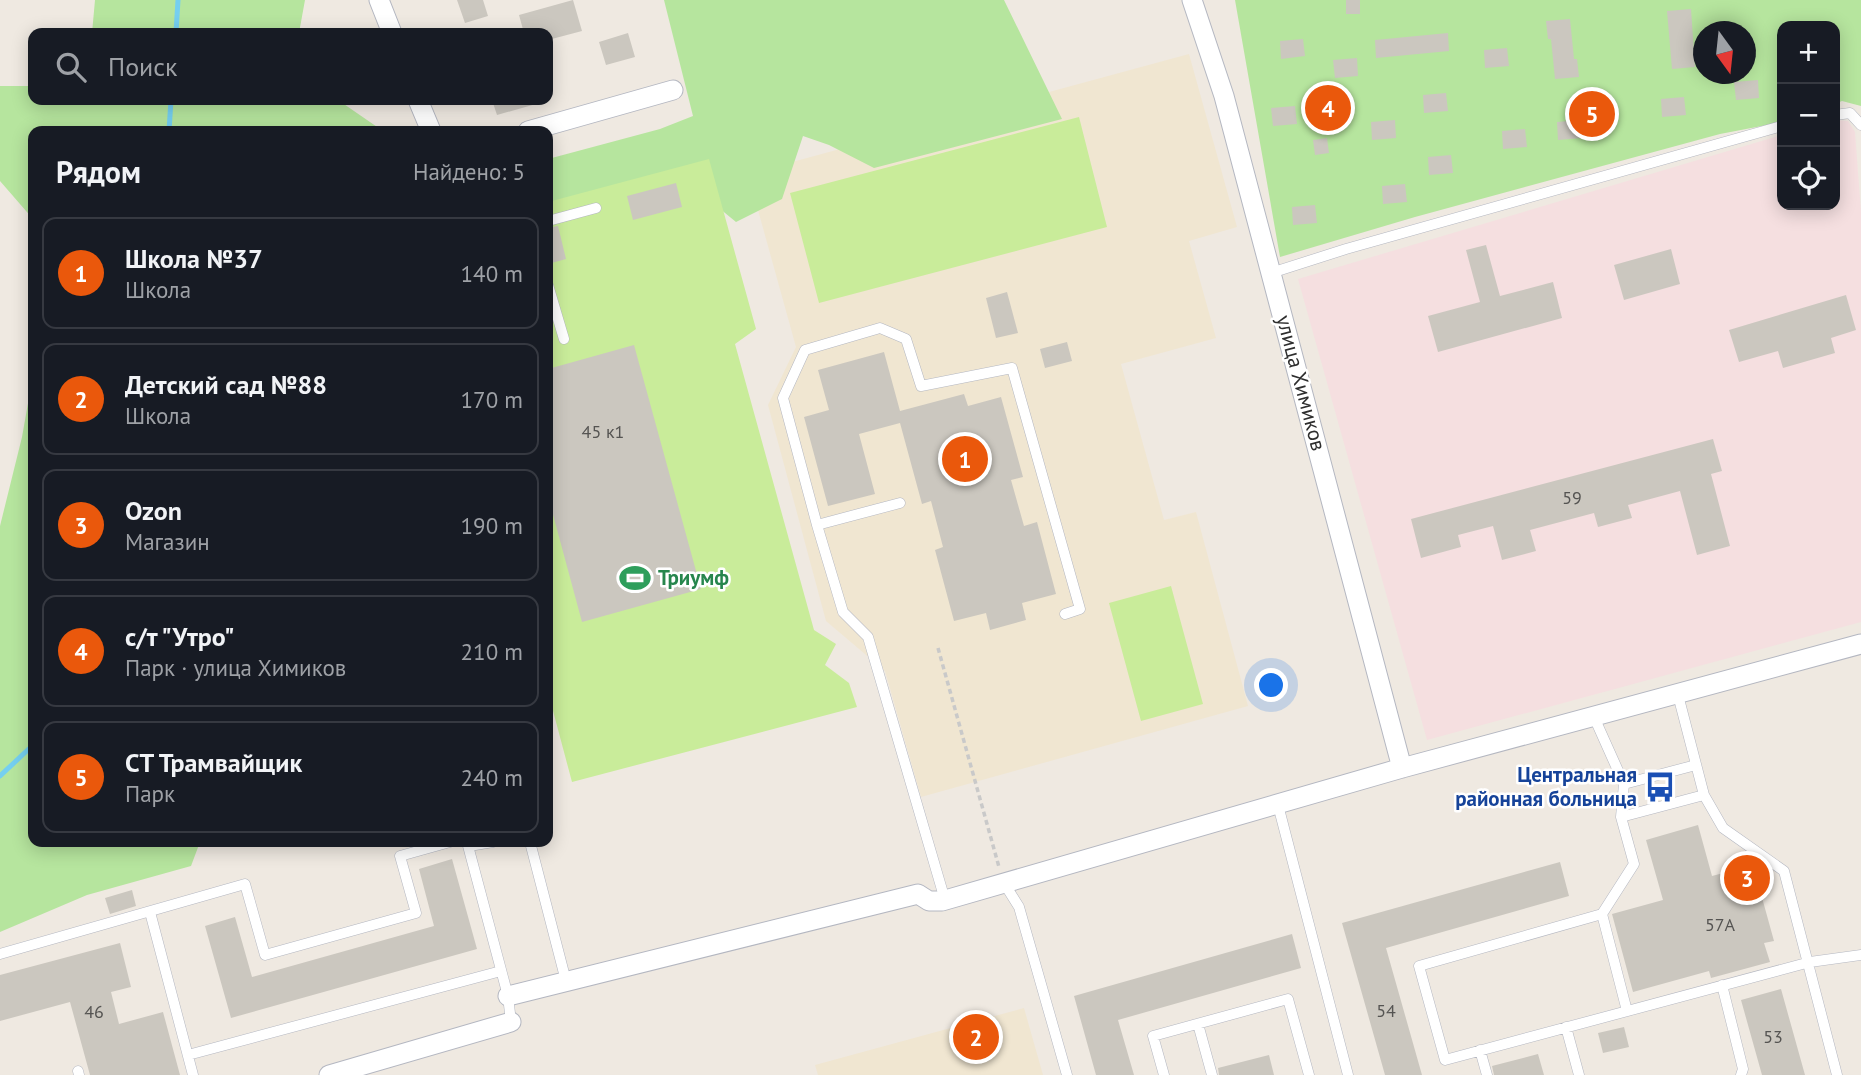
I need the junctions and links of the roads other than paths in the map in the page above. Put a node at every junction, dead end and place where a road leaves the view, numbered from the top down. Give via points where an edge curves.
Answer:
1 (379, 0) edge
2 (1192, 0) edge
3 (390, 28) edge
4 (673, 90) dead end
5 (420, 105) edge
6 (1840, 114) edge
7 (1861, 125) edge
8 (429, 126) edge
9 (546, 126) edge
10 (1777, 127) edge
11 (596, 208) dead end
12 (553, 220) edge
13 (1270, 273) junction
14 (553, 301) edge
15 (565, 339) dead end
16 (900, 503) dead end
17 (817, 525) junction
18 (1065, 614) dead end
19 (1861, 644) edge
20 (1678, 695) junction
21 (1594, 717) junction
22 (1696, 765) junction
23 (1402, 768) junction
24 (1624, 784) junction
25 (1704, 795) junction
26 (1278, 805) junction
27 (1621, 817) junction
28 (432, 847) edge
29 (469, 847) edge
30 (531, 847) edge
31 (1004, 883) junction
32 (945, 900) junction
33 (150, 912) junction
34 (1602, 915) junction
35 (0, 954) edge
36 (1861, 956) edge
37 (1810, 962) junction
38 (501, 971) junction
39 (566, 981) junction
40 (1722, 985) junction
41 (508, 996) junction
42 (1627, 1011) junction
43 (511, 1022) joint
44 (1198, 1024) junction
45 (1566, 1027) junction
46 (1480, 1050) junction
47 (188, 1055) junction
48 (193, 1075) edge
49 (329, 1075) edge
50 (1067, 1075) edge
51 (1164, 1075) edge
52 (1212, 1075) edge
53 (1309, 1075) edge
54 (1348, 1075) edge
55 (1487, 1075) edge
56 (1579, 1075) edge
57 (1741, 1075) edge
58 (1837, 1075) edge

1 - 3 street
2 - 13 street, улица Химиков via 1224,96
4 - 9 street
5 - 8 street
6 - 7 lane via 1850,113
10 - 13 lane
11 - 12 lane
13 - 23 street, улица Химиков
14 - 15 lane
16 - 17 lane
17 - 18 lane via 783,398 805,350 880,328 906,340 922,386 1012,368 1080,609
17 - 32 lane via 843,612 868,637
19 - 20 street
20 - 21 street
20 - 22 lane
21 - 23 street
21 - 24 lane
22 - 24 lane
22 - 25 lane
23 - 26 street
24 - 27 lane
25 - 27 lane
25 - 37 lane via 1723,828 1784,871
26 - 31 street
26 - 54 lane
27 - 34 lane via 1633,864
28 - 33 lane via 400,856 416,914 265,955 245,884
29 - 38 lane
30 - 39 lane
31 - 32 street
31 - 50 lane via 1019,907
32 - 39 street via 929,901 918,894
33 - 35 lane
33 - 47 lane
34 - 42 lane
34 - 46 lane via 1419,966 1444,1060
36 - 37 lane
37 - 40 lane
37 - 58 lane
38 - 41 lane
38 - 47 lane
39 - 41 street
40 - 42 lane
40 - 57 lane
41 - 43 lane
42 - 45 lane
43 - 49 street
44 - 51 lane via 1153,1036
44 - 52 lane
44 - 53 lane via 1288,999
45 - 46 lane
45 - 56 lane
46 - 55 lane
47 - 48 lane

